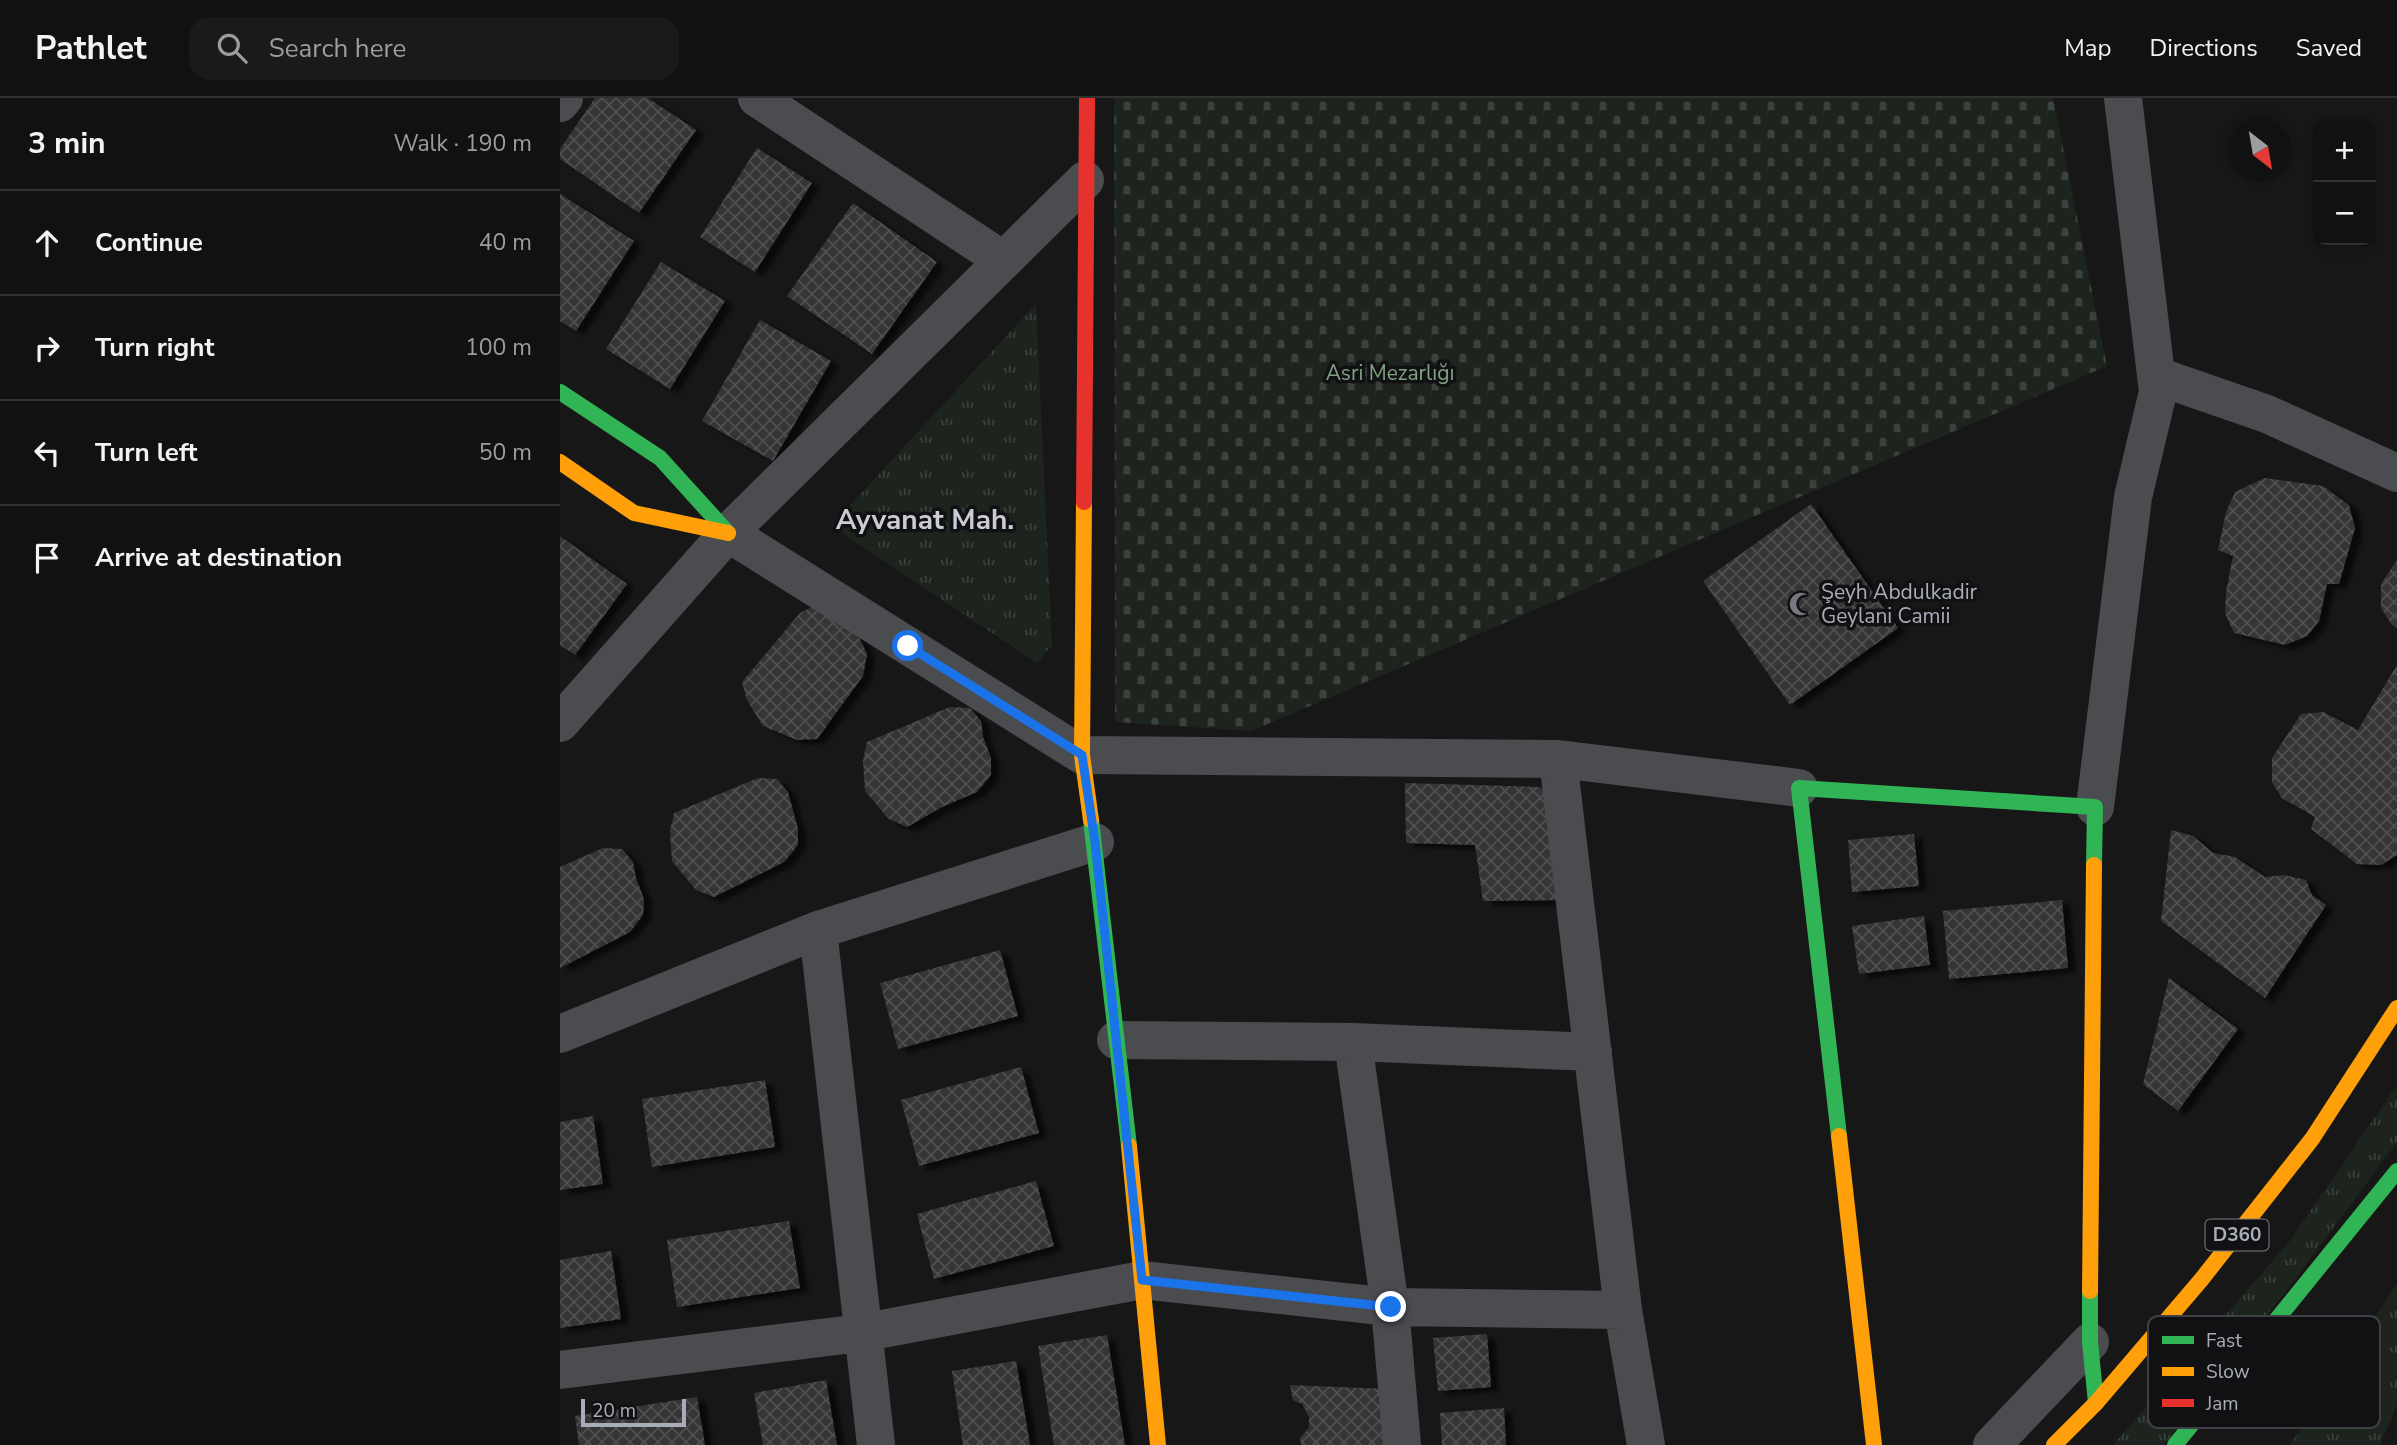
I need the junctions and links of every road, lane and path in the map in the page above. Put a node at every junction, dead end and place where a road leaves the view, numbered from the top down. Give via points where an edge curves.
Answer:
1 (564, 98) edge
2 (757, 98) edge
3 (1087, 98) edge
4 (2123, 98) edge
5 (560, 103) edge
6 (1086, 180) junction
7 (1003, 260) junction
8 (2157, 376) junction
9 (560, 392) edge
10 (560, 461) edge
11 (2397, 473) edge
12 (728, 533) junction
13 (560, 723) edge
14 (1082, 755) junction
15 (1558, 760) junction
16 (1799, 788) junction
17 (2095, 807) junction
18 (1095, 842) junction
19 (818, 930) junction
20 (2397, 1008) edge
21 (560, 1034) edge
22 (1116, 1040) junction
23 (1353, 1042) junction
24 (1593, 1052) junction
25 (2397, 1171) edge
26 (1142, 1280) junction
27 (1391, 1307) junction
28 (1623, 1310) junction
29 (2170, 1316) edge
30 (2280, 1316) edge
31 (862, 1332) junction
32 (2090, 1342) junction
33 (2148, 1342) edge
34 (560, 1370) edge
35 (2096, 1403) junction
36 (2189, 1428) edge
37 (876, 1445) edge
38 (1158, 1445) edge
39 (1402, 1445) edge
40 (1646, 1445) edge
41 (1874, 1445) edge
42 (1992, 1445) edge
43 (2054, 1445) edge
44 (2175, 1445) edge

1 - 5 street
2 - 7 street
3 - 6 main road
4 - 8 street
6 - 7 street
6 - 14 main road
7 - 12 street
8 - 11 street via 2267,414
8 - 17 street via 2158,392 2133,497
9 - 12 main road via 660,458
10 - 12 main road via 634,513
12 - 13 street
12 - 14 street
14 - 15 street
14 - 18 main road
15 - 16 street
15 - 24 street
16 - 17 main road
16 - 41 main road
17 - 32 main road
18 - 19 street
18 - 22 main road
19 - 21 street
19 - 31 street
20 - 29 main road, D360 via 2312,1139
22 - 23 street
22 - 26 main road
23 - 24 street
23 - 27 street
24 - 28 street
25 - 30 main road
26 - 27 street
26 - 31 street
26 - 38 main road
27 - 28 street
27 - 39 street
28 - 40 street
31 - 34 street
31 - 37 street
32 - 35 main road
32 - 42 street
33 - 35 main road, D360
35 - 43 main road, D360
36 - 44 main road

